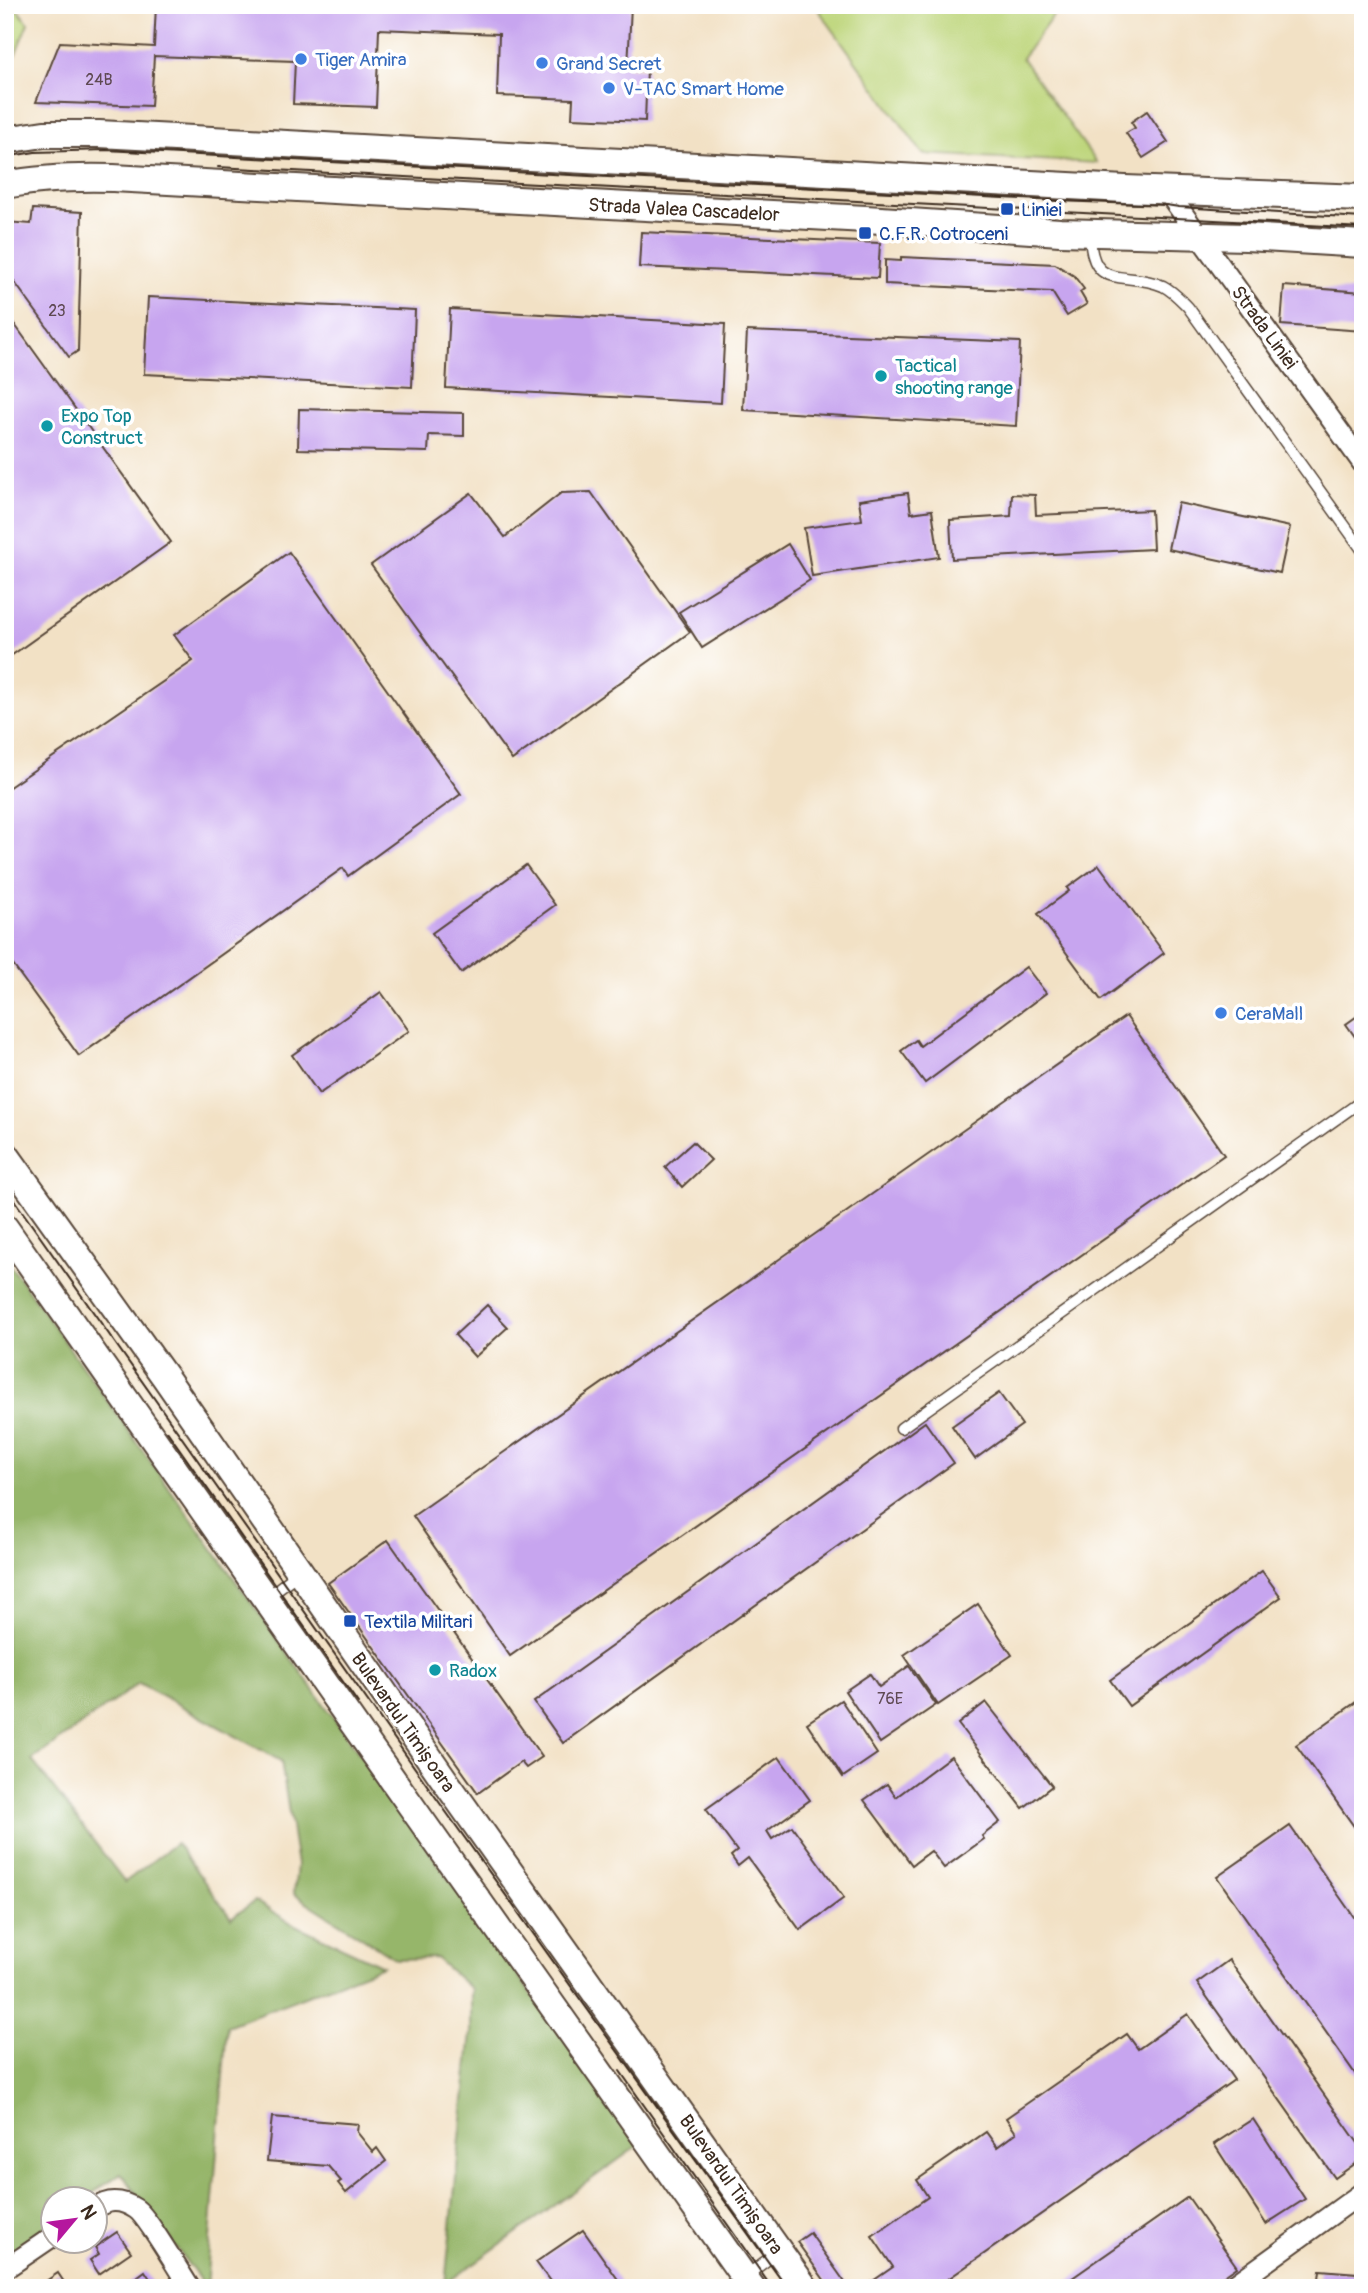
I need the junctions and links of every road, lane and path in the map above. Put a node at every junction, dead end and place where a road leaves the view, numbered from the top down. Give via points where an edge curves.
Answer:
1 (5, 140) edge
2 (373, 149) junction
3 (608, 161) junction
4 (5, 185) edge
5 (1166, 190) junction
6 (371, 192) junction
7 (1363, 198) edge
8 (606, 205) junction
9 (1090, 232) junction
10 (1199, 235) junction
11 (1363, 244) edge
12 (1363, 464) edge
13 (1363, 551) edge
14 (1363, 1100) edge
15 (5, 1154) edge
16 (5, 1228) edge
17 (901, 1428) dead end
18 (300, 1572) junction
19 (265, 1598) junction
20 (421, 1747) junction
21 (387, 1772) junction
22 (1363, 2192) edge
23 (108, 2201) edge
24 (38, 2247) edge
25 (779, 2251) junction
26 (5, 2269) edge
27 (748, 2282) edge
28 (190, 2288) edge
29 (805, 2288) edge
30 (1230, 2288) edge

1 - 2 main road via 70,133
2 - 3 main road
2 - 6 main road
3 - 5 main road
3 - 8 main road
4 - 6 main road, Strada Valea Cascadelor via 66,177
5 - 7 main road
5 - 10 street, Strada Liniei
6 - 8 main road, Strada Valea Cascadelor
8 - 9 main road, Strada Valea Cascadelor
9 - 10 main road, Strada Valea Cascadelor
9 - 13 lane via 1094,260 1108,276 1165,287 1188,307
10 - 11 main road, Strada Valea Cascadelor
10 - 12 street, Strada Liniei
14 - 17 lane
15 - 18 main road, Bulevardul Timișoara
16 - 19 main road
18 - 19 lane
18 - 20 main road, Bulevardul Timișoara
19 - 21 main road
20 - 21 main road
20 - 25 main road, Bulevardul Timișoara
21 - 27 main road
22 - 30 street
23 - 28 street via 138,2210
24 - 26 street
25 - 27 lane
25 - 29 main road, Bulevardul Timișoara

